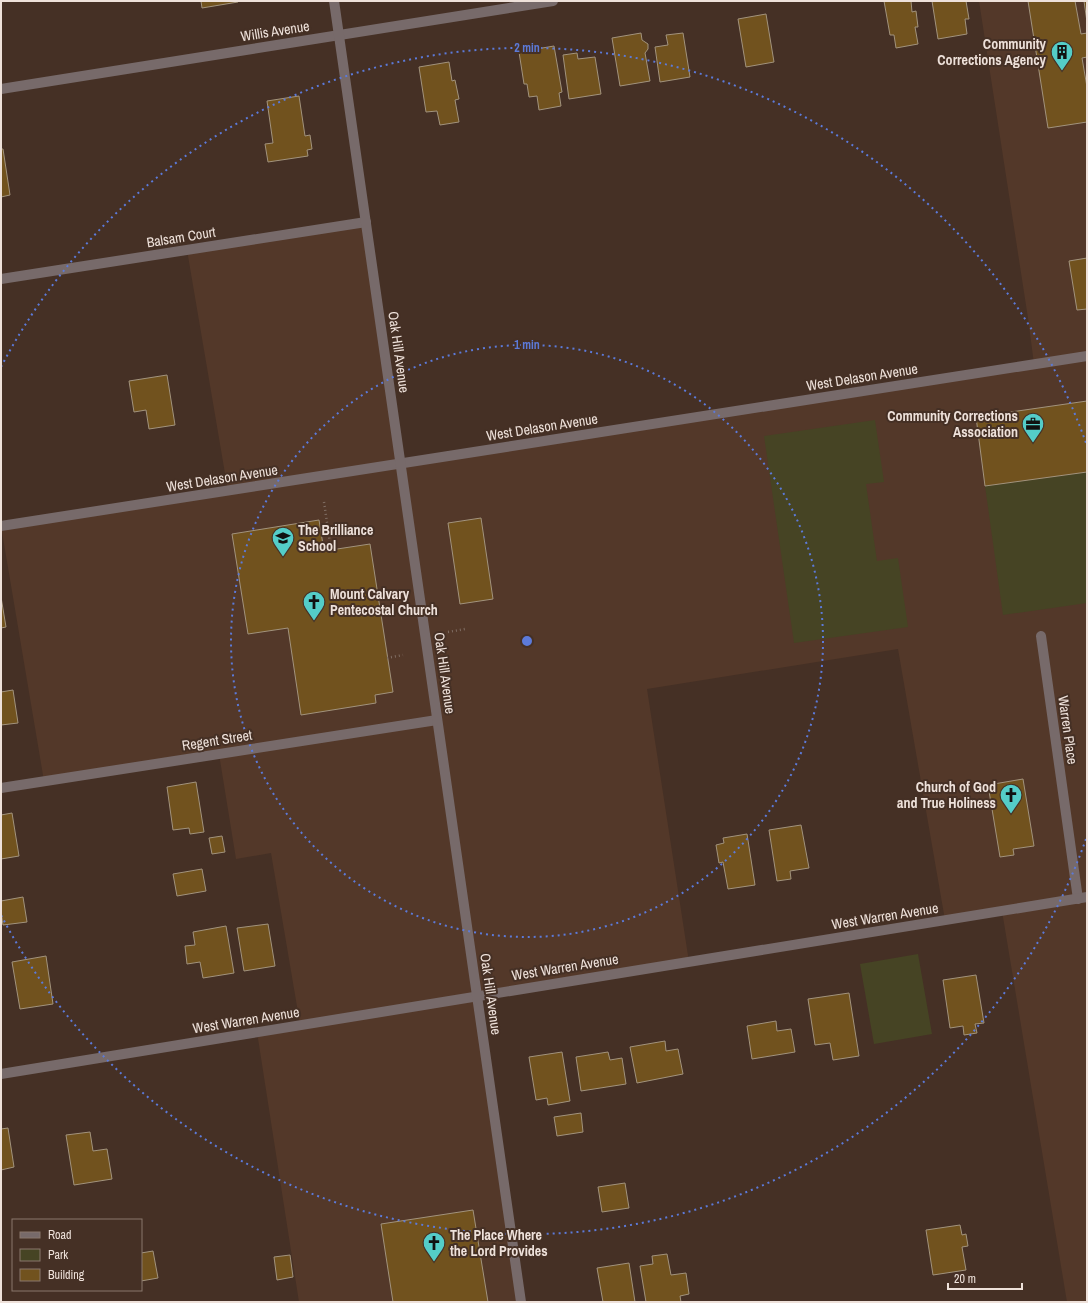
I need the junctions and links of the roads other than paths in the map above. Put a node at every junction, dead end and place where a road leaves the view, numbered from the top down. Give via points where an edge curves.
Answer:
1 (334, 1) edge
2 (553, 1) edge
3 (339, 35) junction
4 (1, 89) edge
5 (366, 222) junction
6 (1, 279) edge
7 (1087, 356) edge
8 (401, 463) junction
9 (1, 526) edge
10 (1041, 636) dead end
11 (437, 720) junction
12 (1, 788) edge
13 (1083, 898) edge
14 (477, 996) junction
15 (1, 1074) edge
16 (521, 1302) edge

1 - 3 street, Oak Hill Avenue
2 - 3 street, Willis Avenue
3 - 4 street, Willis Avenue
3 - 5 street, Oak Hill Avenue
5 - 6 street, Balsam Court
5 - 8 street, Oak Hill Avenue
7 - 8 street, West Delason Avenue
8 - 9 street, West Delason Avenue
8 - 11 street, Oak Hill Avenue
10 - 13 street, Warren Place
11 - 12 street, Regent Street
11 - 14 street, Oak Hill Avenue
13 - 14 street, West Warren Avenue
14 - 15 street, West Warren Avenue
14 - 16 street, Oak Hill Avenue

